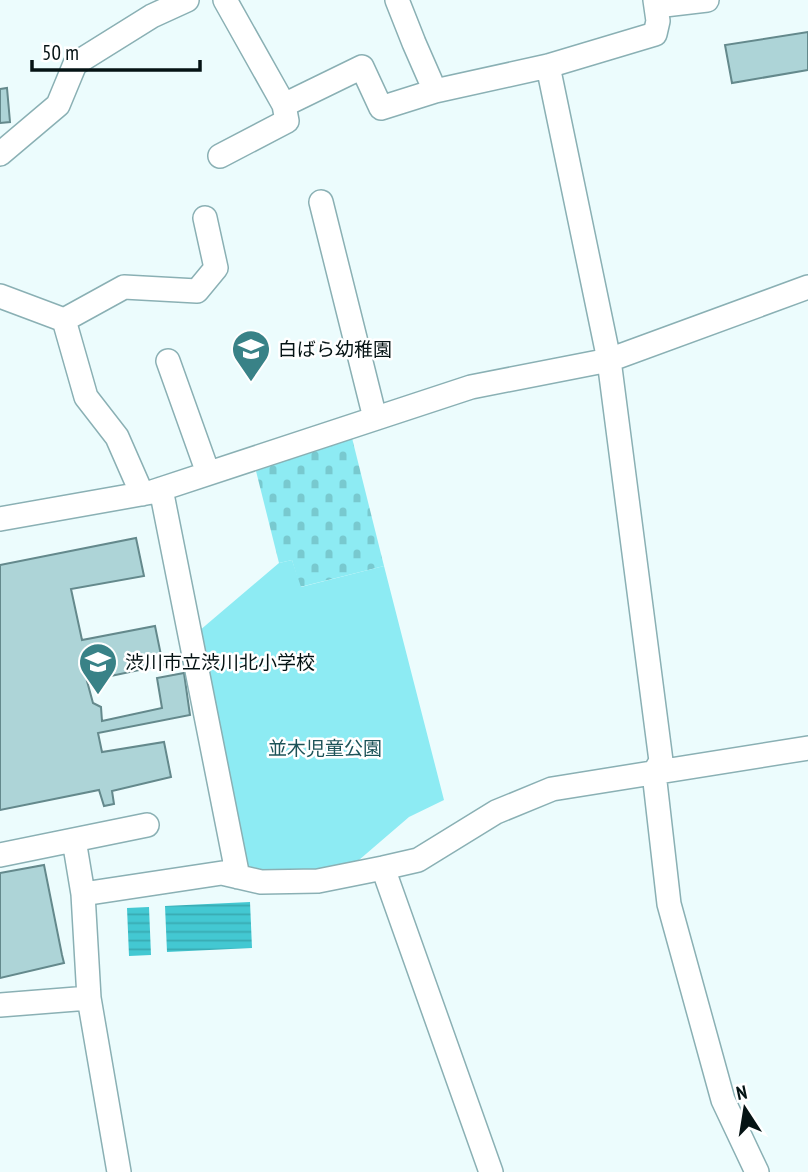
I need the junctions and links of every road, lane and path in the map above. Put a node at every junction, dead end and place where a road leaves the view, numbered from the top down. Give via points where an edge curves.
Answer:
1 (187, 0) edge
2 (225, 0) edge
3 (397, 0) edge
4 (707, 0) edge
5 (656, 3) edge
6 (548, 66) junction
7 (435, 91) junction
8 (284, 105) junction
9 (0, 154) edge
10 (220, 156) dead end
11 (321, 202) dead end
12 (205, 218) dead end
13 (808, 287) edge
14 (0, 296) edge
15 (64, 320) junction
16 (609, 360) junction
17 (168, 361) dead end
18 (375, 418) junction
19 (208, 473) junction
20 (152, 491) junction
21 (0, 519) edge
22 (808, 748) edge
23 (654, 773) junction
24 (147, 825) dead end
25 (74, 840) junction
26 (0, 855) edge
27 (383, 868) junction
28 (238, 877) junction
29 (83, 894) junction
30 (89, 998) junction
31 (0, 1005) edge
32 (119, 1172) edge
33 (491, 1172) edge
34 (757, 1172) edge

1 - 9 street via 75,64 58,105
2 - 8 street
3 - 7 street
4 - 5 street
5 - 6 street via 655,34
6 - 7 street
6 - 16 street
7 - 8 street via 381,108 362,67
8 - 10 street via 287,121
11 - 18 street
12 - 15 street via 216,268 197,291 124,287
13 - 16 street
14 - 15 street
15 - 20 street via 86,397
16 - 18 street via 471,387
16 - 23 street via 661,761
17 - 19 street
18 - 19 street
19 - 20 street
20 - 21 street
20 - 28 street
22 - 23 street
23 - 27 street via 552,789 496,812 418,860
23 - 34 street via 669,904 723,1100
24 - 25 street
25 - 26 street
25 - 29 street
27 - 28 street via 318,881 261,882
27 - 33 street
28 - 29 street via 222,873
29 - 30 street
30 - 31 street
30 - 32 street

